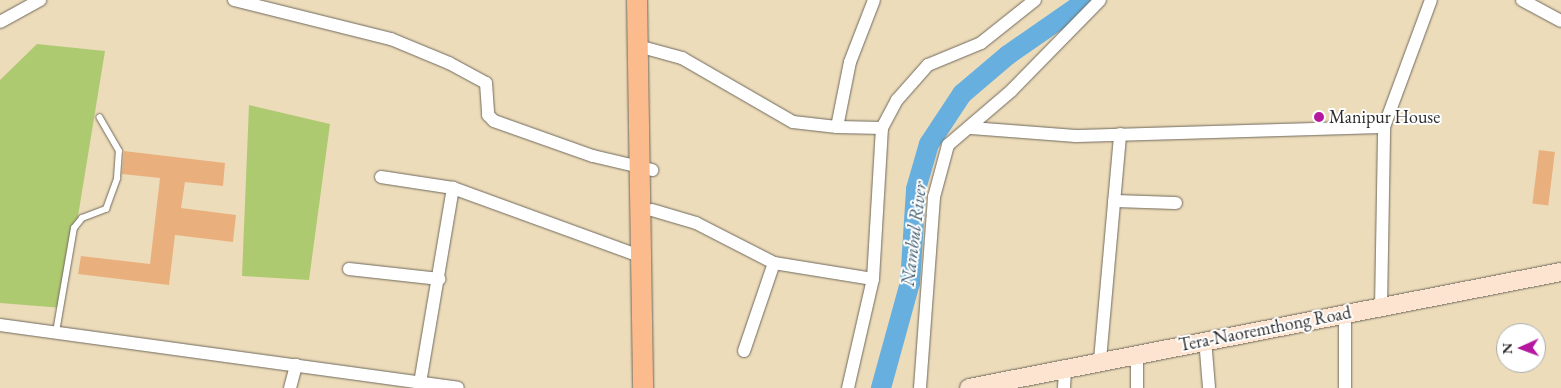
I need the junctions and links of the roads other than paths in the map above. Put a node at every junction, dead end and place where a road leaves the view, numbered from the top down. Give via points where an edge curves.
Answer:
1 (234, 0) edge
2 (637, 0) edge
3 (648, 0) edge
4 (874, 0) edge
5 (1035, 0) edge
6 (1100, 0) edge
7 (1432, 0) edge
8 (1522, 0) edge
9 (36, 1) edge
10 (1561, 21) edge
11 (0, 22) edge
12 (644, 47) junction
13 (99, 117) dead end
14 (837, 127) junction
15 (1384, 127) junction
16 (882, 128) junction
17 (971, 128) junction
18 (1120, 134) junction
19 (646, 168) junction
20 (381, 178) dead end
21 (453, 188) junction
22 (1114, 200) junction
23 (1176, 203) dead end
24 (652, 210) junction
25 (640, 256) junction
26 (774, 263) junction
27 (349, 269) dead end
28 (1561, 272) edge
29 (438, 279) junction
30 (873, 279) junction
31 (1381, 308) junction
32 (1345, 314) junction
33 (0, 325) edge
34 (56, 332) junction
35 (1205, 339) junction
36 (744, 351) dead end
37 (1136, 354) junction
38 (1100, 360) junction
39 (296, 364) junction
40 (1066, 367) junction
41 (420, 383) junction
42 (290, 388) edge
43 (458, 388) edge
44 (643, 388) edge
45 (656, 388) edge
46 (848, 388) edge
47 (920, 388) edge
48 (969, 388) edge
49 (1064, 388) edge
50 (1137, 388) edge
51 (1209, 388) edge
52 (1345, 388) edge

1 - 19 street via 391,39 449,63 486,83 488,115 494,121 594,156
2 - 12 main road
3 - 12 main road
4 - 14 street via 850,62
5 - 16 street via 981,43 928,65 897,100
6 - 17 street
7 - 15 street
8 - 10 street
9 - 11 street
12 - 14 street via 682,58 793,122
12 - 19 main road
13 - 34 lane via 119,152 117,178 106,209 82,218 74,228
14 - 16 street
15 - 18 street
15 - 31 street
16 - 30 street
17 - 18 street via 1026,134
17 - 47 street via 948,145 939,166
18 - 22 street
19 - 24 main road
19 - 25 main road
20 - 21 street
21 - 25 street
21 - 29 street
22 - 23 street
22 - 38 street
24 - 26 street via 704,227
24 - 45 main road
25 - 44 main road
26 - 30 street
26 - 36 street
27 - 29 street
28 - 31 street, Tera-Naoremthong Road
29 - 41 street
30 - 46 street
31 - 32 street, Tera-Naoremthong Road
32 - 35 street, Tera-Naoremthong Road
32 - 52 street
33 - 34 street
34 - 39 street
35 - 37 street, Tera-Naoremthong Road
35 - 51 street
37 - 38 street, Tera-Naoremthong Road
37 - 50 street
38 - 40 street, Tera-Naoremthong Road
39 - 41 street
39 - 42 street
40 - 48 street, Tera-Naoremthong Road
40 - 49 street
41 - 43 street

